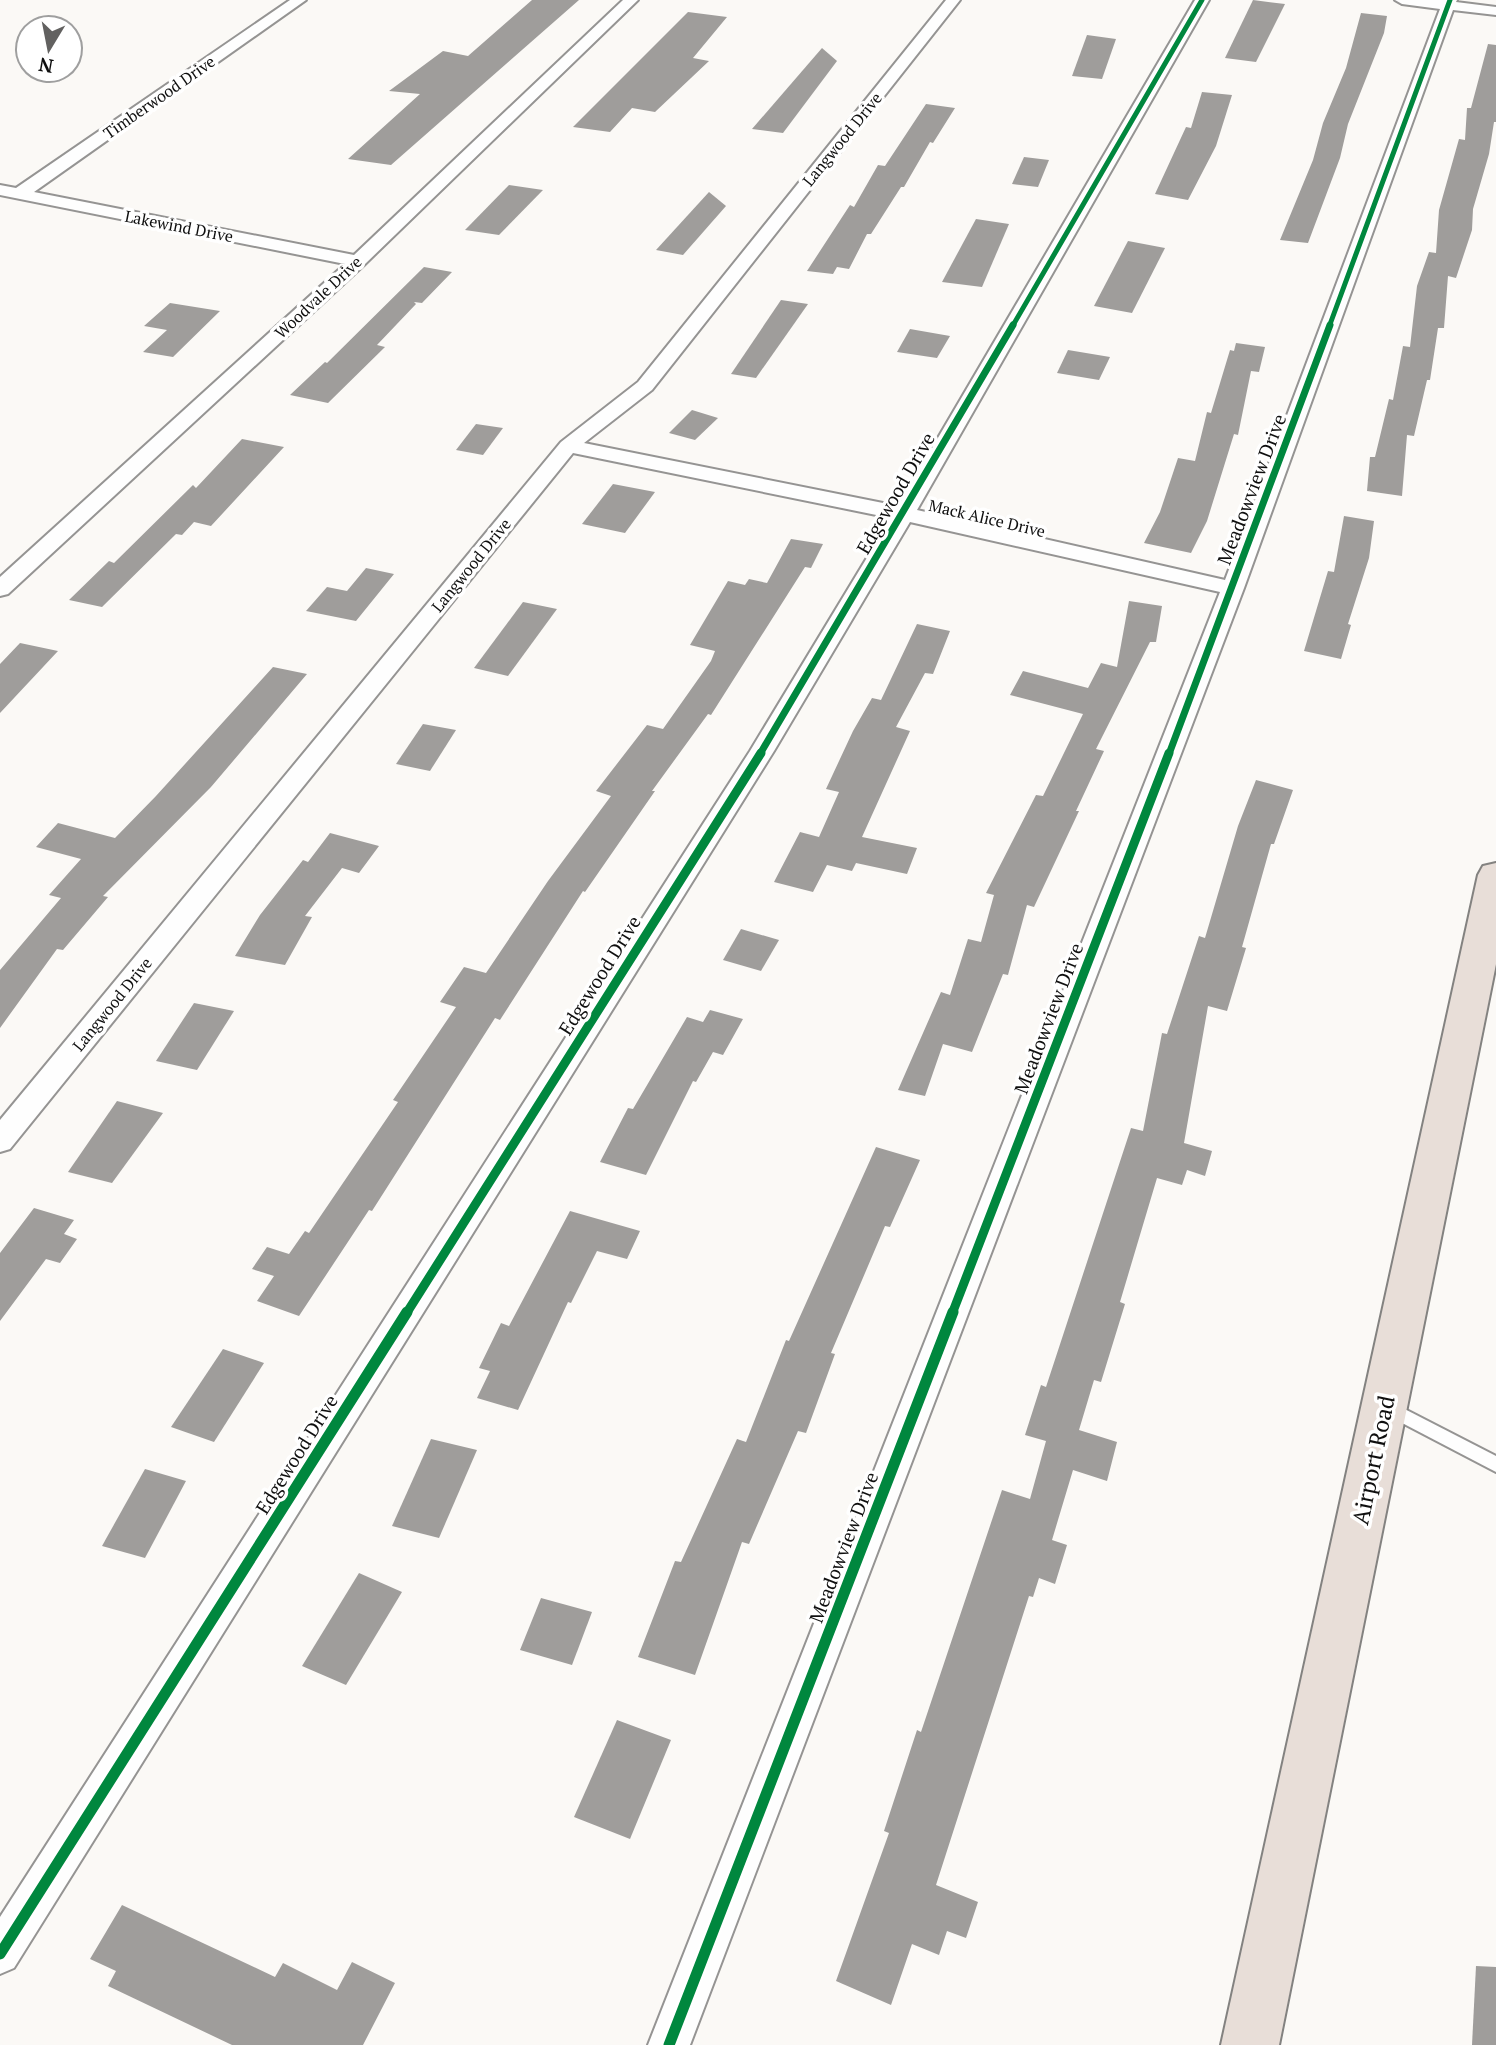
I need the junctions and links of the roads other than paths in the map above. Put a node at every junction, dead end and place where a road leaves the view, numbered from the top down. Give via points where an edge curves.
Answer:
1 (299, 0) edge
2 (631, 0) edge
3 (953, 0) edge
4 (1202, 0) edge
5 (1402, 0) edge
6 (1449, 3) edge
7 (1496, 11) edge
8 (0, 190) edge
9 (19, 194) junction
10 (358, 261) junction
11 (568, 446) junction
12 (904, 514) junction
13 (1233, 588) junction
14 (0, 589) edge
15 (1496, 875) edge
16 (0, 1141) edge
17 (1385, 1406) junction
18 (1496, 1464) edge
19 (0, 1954) edge
20 (669, 2045) edge
21 (1251, 2045) edge

1 - 9 street, Timberwood Drive
2 - 10 street, Woodvale Drive
3 - 11 street, Langwood Drive via 645,386
4 - 12 street, Edgewood Drive
5 - 6 street
6 - 7 street
6 - 13 street, Meadowview Drive
8 - 9 street, Lakewind Drive
9 - 10 street, Lakewind Drive
10 - 14 street, Woodvale Drive
11 - 12 street, Mack Alice Drive
11 - 16 street, Langwood Drive
12 - 13 street, Mack Alice Drive
12 - 19 street, Edgewood Drive via 762,751
13 - 20 street, Meadowview Drive
15 - 17 highway, Airport Road
17 - 18 lane
17 - 21 highway, Airport Road

